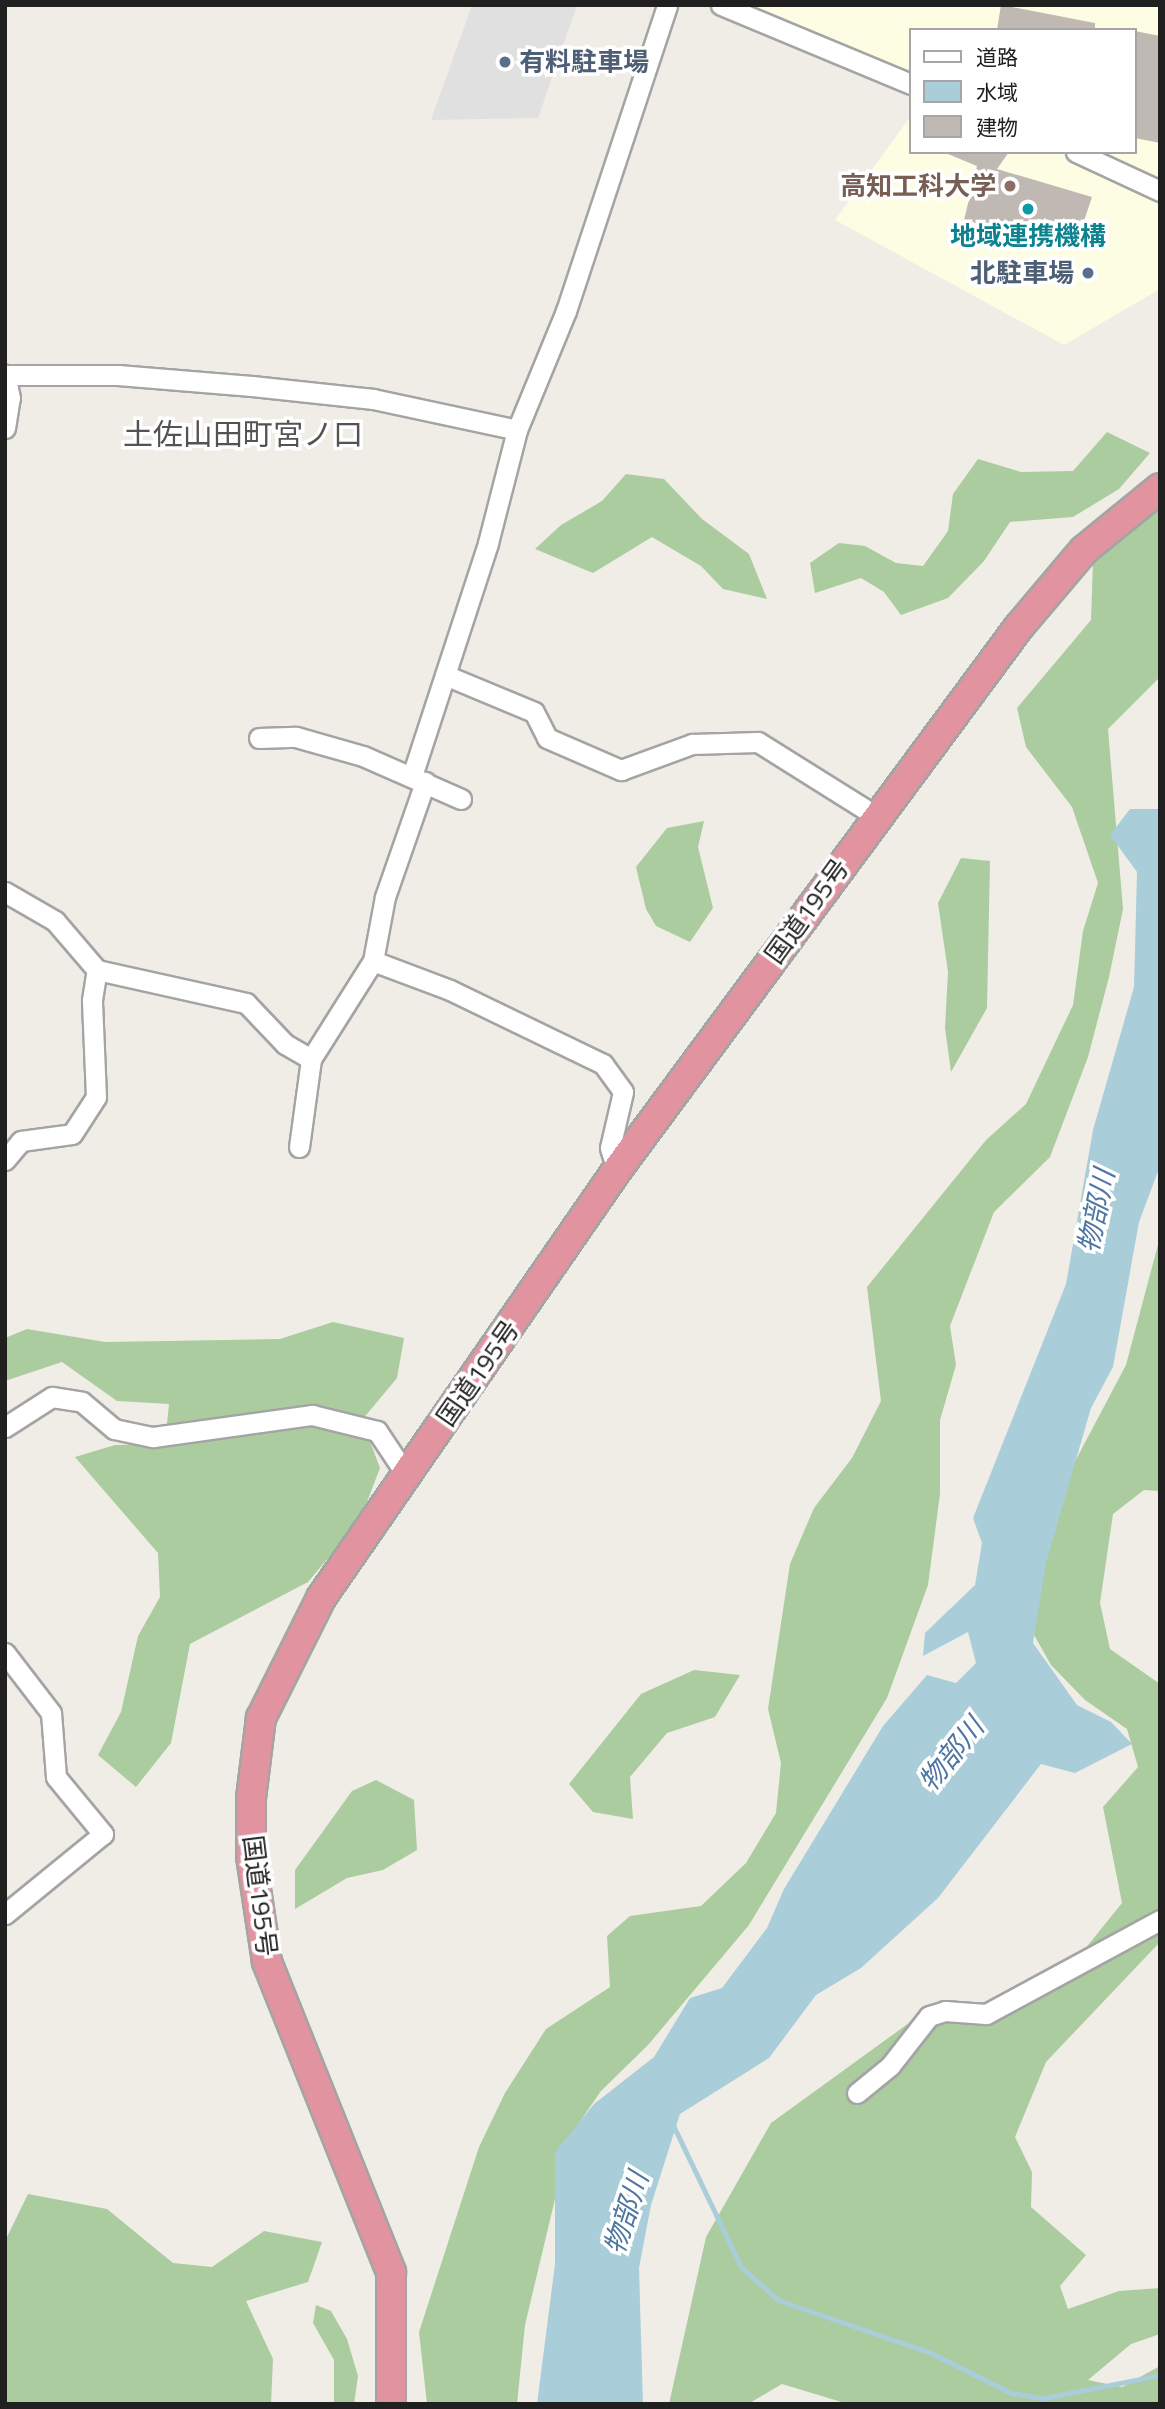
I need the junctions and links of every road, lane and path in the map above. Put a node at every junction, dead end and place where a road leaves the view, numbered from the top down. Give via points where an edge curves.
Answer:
1 (667, 5) edge
2 (721, 5) edge
3 (909, 83) edge
4 (1080, 154) edge
5 (1160, 191) edge
6 (5, 428) edge
7 (517, 430) junction
8 (1160, 488) edge
9 (445, 675) junction
10 (259, 738) dead end
11 (418, 779) junction
12 (461, 799) dead end
13 (876, 816) junction
14 (5, 892) edge
15 (373, 961) junction
16 (97, 970) junction
17 (311, 1059) junction
18 (299, 1147) dead end
19 (5, 1160) edge
20 (617, 1170) junction
21 (5, 1427) edge
22 (407, 1476) junction
23 (5, 1653) edge
24 (5, 1914) edge
25 (1160, 1920) edge
26 (858, 2092) dead end
27 (391, 2404) edge

1 - 7 street via 566,311
2 - 3 street
4 - 5 street
6 - 7 street via 10,398 5,375 118,375 373,399
7 - 9 street via 488,543
8 - 13 highway, 国道195号 via 1084,550
9 - 11 street
9 - 13 street via 534,712 547,738 621,770 692,744 758,741
10 - 11 street via 296,737
11 - 12 street
11 - 15 street via 385,897
13 - 20 highway, 国道195号
14 - 16 street via 55,921
15 - 17 street
15 - 20 street via 450,990 603,1064 623,1092 610,1148
16 - 17 street via 246,1003 285,1044
16 - 19 street via 92,1000 96,1097 72,1134 22,1141
17 - 18 street
20 - 22 highway, 国道195号
21 - 22 street via 52,1397 82,1402 114,1429 153,1437 312,1415 377,1431
22 - 27 highway, 国道195号 via 321,1598 293,1647 261,1718 251,1798 251,1856 267,1962 391,2272
23 - 24 street via 51,1713 56,1777 103,1834
25 - 26 street via 986,2014 945,2011 929,2016 890,2066

